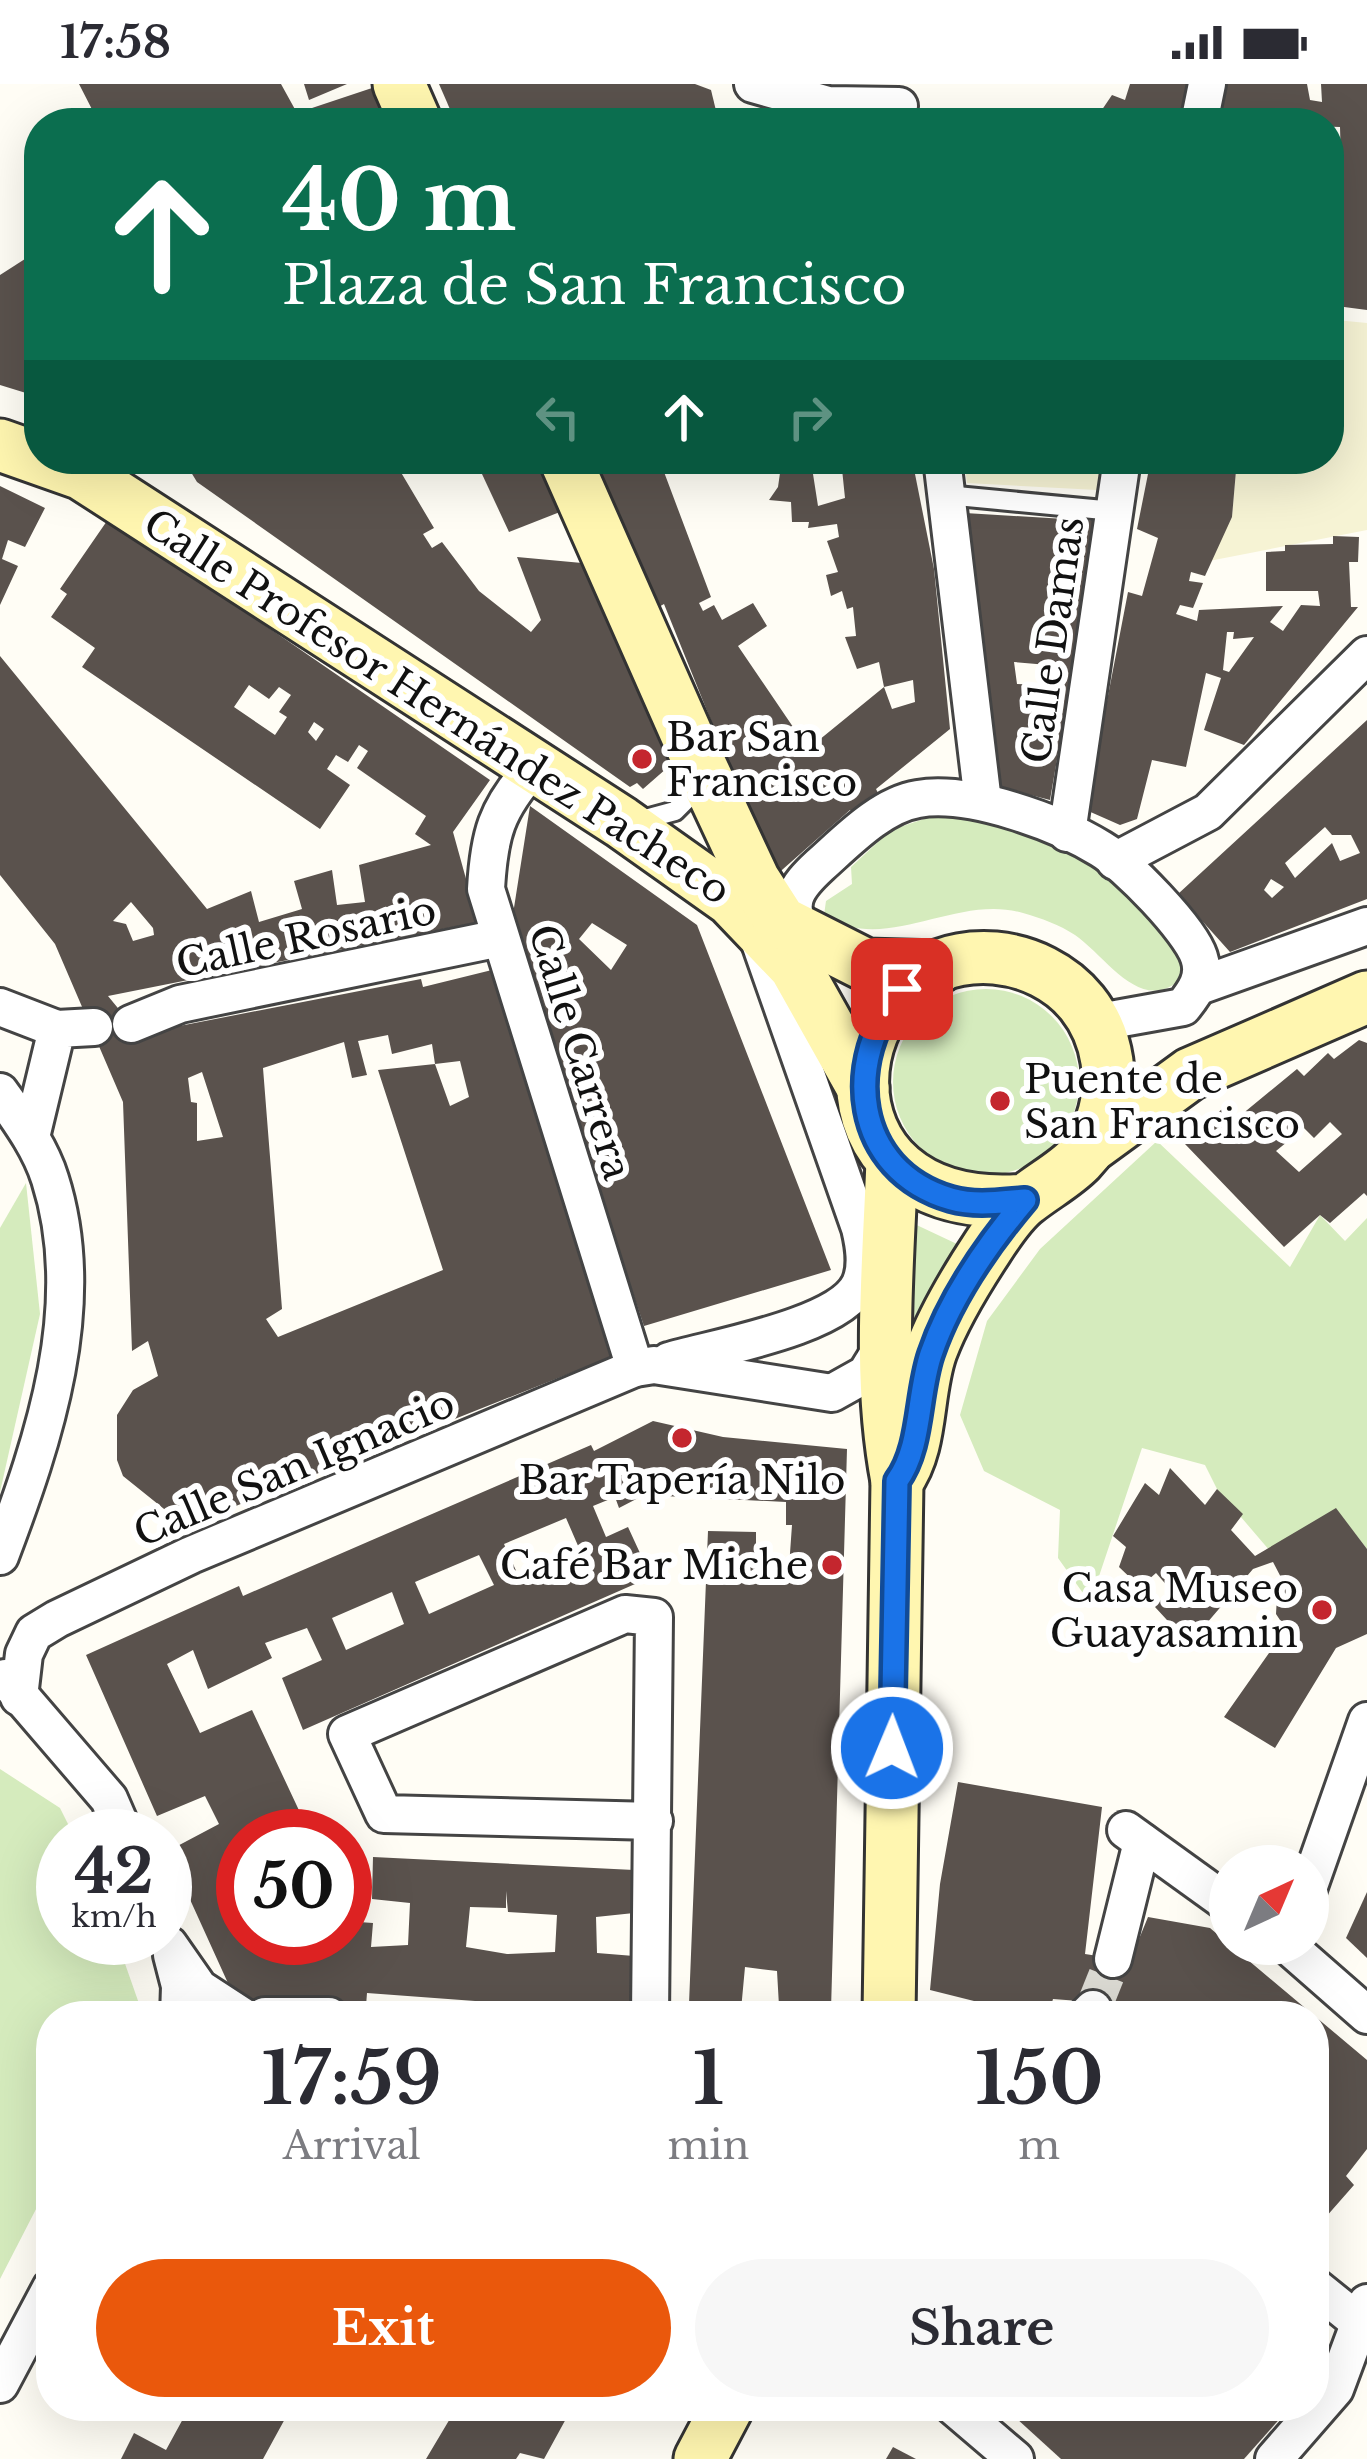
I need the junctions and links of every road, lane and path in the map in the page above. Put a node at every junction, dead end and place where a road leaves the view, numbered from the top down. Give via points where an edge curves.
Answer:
1 (753, 84) edge
2 (900, 104) edge
3 (79, 474) edge
4 (572, 474) edge
5 (1119, 474) edge
6 (944, 477) edge
7 (1114, 511) junction
8 (1367, 655) edge
9 (533, 768) junction
10 (706, 778) junction
11 (983, 802) junction
12 (621, 822) junction
13 (1067, 833) junction
14 (1115, 861) junction
15 (775, 908) junction
16 (1367, 926) edge
17 (500, 938) junction
18 (939, 967) junction
19 (1199, 986) junction
20 (1367, 997) edge
21 (0, 1007) edge
22 (131, 1024) dead end
23 (1099, 1033) junction
24 (1190, 1074) junction
25 (863, 1088) junction
26 (0, 1092) edge
27 (31, 1136) junction
28 (1090, 1148) junction
29 (892, 1161) junction
30 (1025, 1200) junction
31 (885, 1343) junction
32 (645, 1367) junction
33 (897, 1481) junction
34 (0, 1556) edge
35 (10, 1684) edge
36 (1367, 1721) edge
37 (114, 1809) edge
38 (654, 1821) junction
39 (1323, 1845) edge
40 (1209, 1889) edge
41 (1113, 1959) tunnel mouth
42 (174, 1965) edge
43 (184, 1965) edge
44 (1311, 1965) edge
45 (179, 2001) edge
46 (219, 2001) edge
47 (650, 2001) edge
48 (889, 2001) edge
49 (1367, 2015) edge
50 (1329, 2294) edge
51 (1364, 2313) edge
52 (36, 2316) edge
53 (0, 2384) edge
54 (1329, 2396) edge
55 (720, 2421) edge
56 (971, 2421) edge
57 (1307, 2421) edge
58 (700, 2459) edge
59 (1015, 2459) edge
60 (1274, 2459) edge

1 - 2 street via 827,105
3 - 9 main road, Calle Profesor Hernández Pacheco
4 - 10 main road
5 - 7 street, Calle Damas
6 - 7 lane
6 - 11 street
7 - 13 street, Calle Damas
8 - 14 street via 1208,812
9 - 12 main road, Calle Profesor Hernández Pacheco
9 - 17 street, Calle Carrera via 489,835 486,889
10 - 12 lane via 675,812
10 - 15 main road
11 - 13 street
11 - 15 street via 913,799 857,832
12 - 15 main road, Calle Profesor Hernández Pacheco
13 - 14 street
14 - 19 street via 1200,958
15 - 18 main road via 866,965
15 - 25 main road, Calle Profesor Hernández Pacheco
15 - 32 street, Calle San Ignacio via 865,1248 860,1283 806,1322
16 - 19 street
17 - 22 street, Calle Rosario via 180,1004
17 - 32 street, Calle Carrera
18 - 23 main road via 983,958 1027,965 1066,987
18 - 25 main road via 902,989 876,1024
19 - 23 street via 1184,1006
20 - 24 main road
21 - 27 street via 76,1028
23 - 24 main road
23 - 28 main road via 1109,1087
24 - 28 main road
25 - 29 main road via 872,1127
26 - 27 street
27 - 34 street via 50,1179 63,1245 61,1348 39,1456
28 - 30 main road
29 - 30 main road via 949,1198
29 - 31 main road
30 - 33 main road via 986,1249 940,1333 909,1464
31 - 32 street via 866,1374 832,1393
31 - 33 main road
32 - 35 street, Calle San Ignacio via 191,1555 57,1619 34,1633
33 - 48 main road
35 - 37 street
36 - 39 street
38 - 38 street via 654,1616 626,1613 347,1734 384,1814
38 - 47 street
40 - 41 street via 1134,1836
42 - 45 street
43 - 46 street
44 - 49 street
50 - 51 street
51 - 54 street
52 - 53 street
55 - 58 main road
56 - 59 street
57 - 60 street

